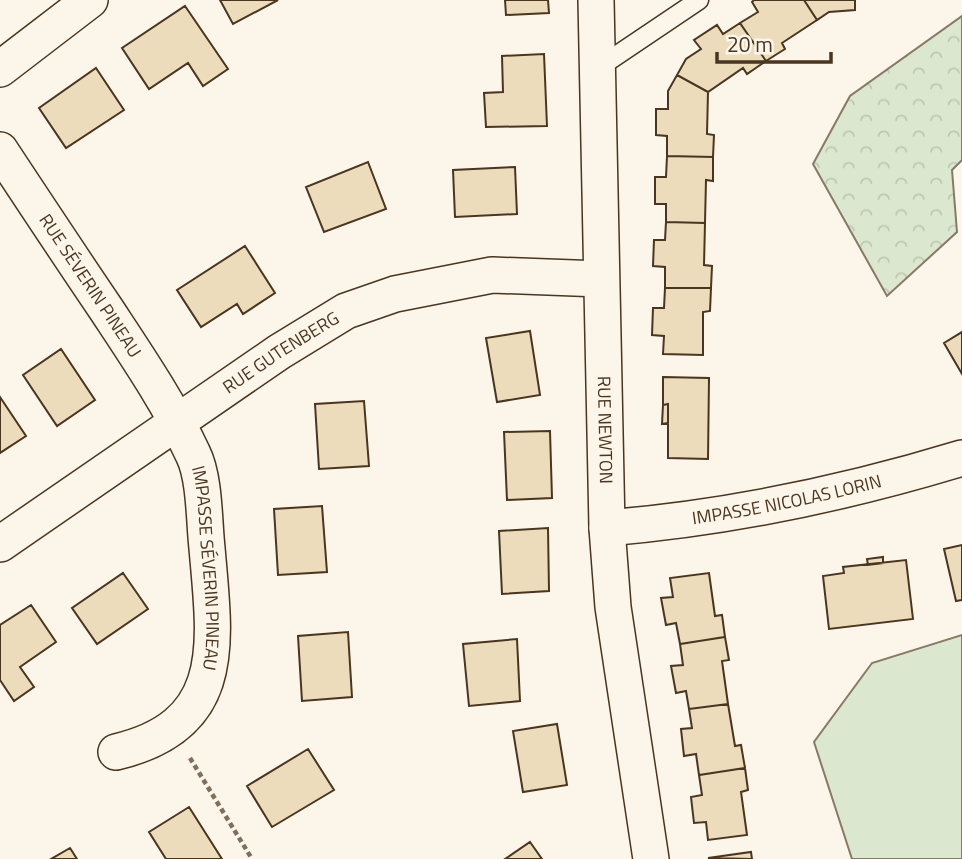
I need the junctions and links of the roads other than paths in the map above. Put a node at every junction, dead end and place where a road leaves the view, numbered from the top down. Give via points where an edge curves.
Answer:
1 (90, 0) edge
2 (596, 0) edge
3 (699, 0) edge
4 (598, 68) junction
5 (0, 69) edge
6 (0, 150) edge
7 (601, 279) junction
8 (175, 422) junction
9 (962, 458) edge
10 (607, 528) junction
11 (0, 544) edge
12 (116, 752) dead end
13 (651, 859) edge

1 - 5 street
2 - 4 street, RUE NEWTON
3 - 4 lane
4 - 7 street, RUE NEWTON
6 - 8 street, RUE SÉVERIN PINEAU via 152,379
7 - 8 street, RUE GUTENBERG via 492,275 395,294 346,311
7 - 10 street, RUE NEWTON
8 - 11 street, RUE GUTENBERG
8 - 12 street, IMPASSE SÉVERIN PINEAU via 195,456 213,653 206,683 174,729 148,744
9 - 10 street, IMPASSE NICOLAS LORIN via 886,481 772,505
10 - 13 street, RUE NEWTON via 613,607

